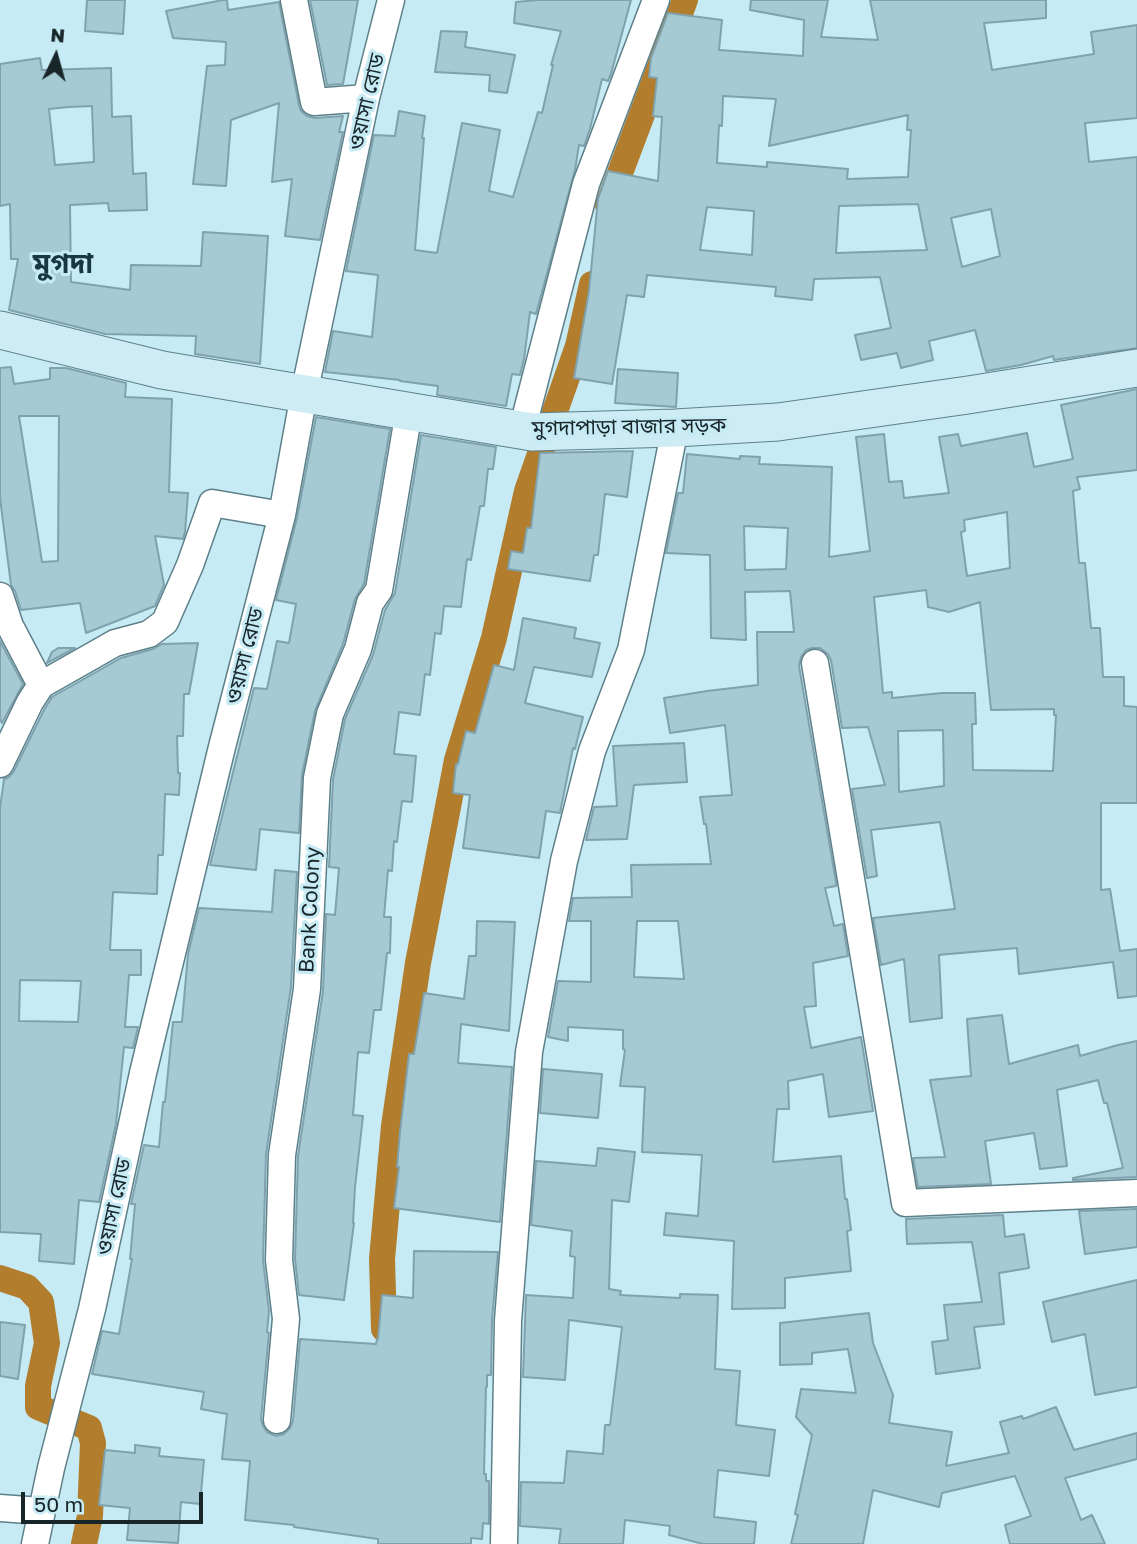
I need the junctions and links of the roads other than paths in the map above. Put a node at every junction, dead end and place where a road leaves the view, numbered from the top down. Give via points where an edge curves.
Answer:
1 (294, 0) edge
2 (391, 0) edge
3 (656, 0) edge
4 (366, 99) junction
5 (0, 330) edge
6 (1137, 368) edge
7 (304, 394) junction
8 (409, 411) junction
9 (675, 428) junction
10 (527, 431) junction
11 (282, 515) junction
12 (0, 596) edge
13 (815, 663) dead end
14 (41, 685) junction
15 (0, 764) edge
16 (1137, 1193) edge
17 (277, 1420) dead end
18 (0, 1508) edge
19 (41, 1511) junction
20 (35, 1544) edge
21 (504, 1544) edge

1 - 4 street via 314,102
2 - 4 street, ওয়াসা রোড
3 - 10 street via 586,184
4 - 7 street, ওয়াসা রোড
5 - 7 street, মুগদাপাড়া বাজার সড়ক via 162,370
6 - 9 street, মুগদাপাড়া বাজার সড়ক via 778,422
7 - 8 street, মুগদাপাড়া বাজার সড়ক
7 - 11 street, ওয়াসা রোড
8 - 10 street, মুগদাপাড়া বাজার সড়ক
8 - 17 street, Bank Colony via 379,590 370,603 358,649 330,714 317,778 307,989 282,1155 279,1260 286,1319
9 - 10 street, মুগদাপাড়া বাজার সড়ক
9 - 21 street via 631,650 592,751 564,861 529,1052 508,1321
11 - 14 street via 212,503 165,622
11 - 19 street, ওয়াসা রোড via 149,1046 92,1309
12 - 14 street
13 - 16 street via 905,1203
14 - 15 street
18 - 19 street
19 - 20 street

